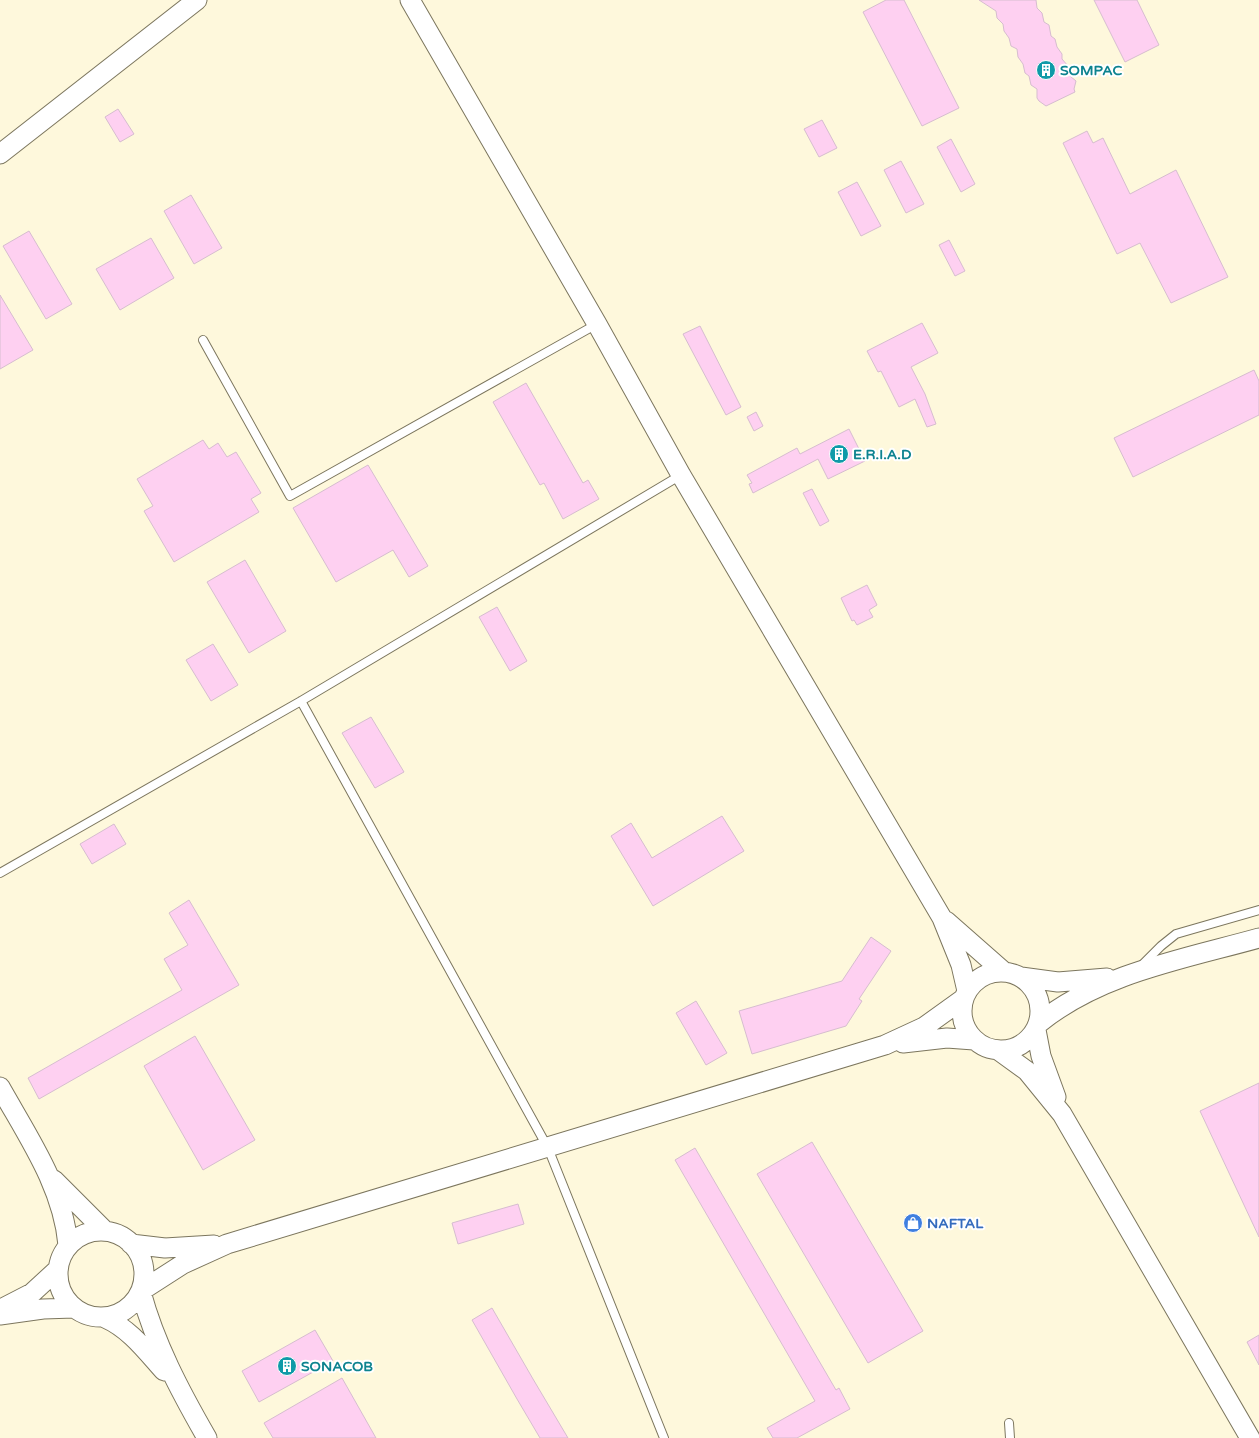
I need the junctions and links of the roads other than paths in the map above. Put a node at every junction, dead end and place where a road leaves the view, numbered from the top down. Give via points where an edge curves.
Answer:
1 (197, 0) edge
2 (410, 0) edge
3 (0, 154) edge
4 (597, 324) junction
5 (203, 340) dead end
6 (681, 475) junction
7 (301, 701) junction
8 (0, 873) edge
9 (1259, 910) edge
10 (942, 918) junction
11 (1259, 938) edge
12 (1013, 974) junction
13 (1130, 974) junction
14 (965, 995) junction
15 (1038, 1027) junction
16 (974, 1040) junction
17 (885, 1045) junction
18 (998, 1050) junction
19 (0, 1087) edge
20 (1062, 1114) junction
21 (548, 1148) junction
22 (50, 1176) junction
23 (105, 1231) junction
24 (131, 1244) junction
25 (227, 1244) junction
26 (68, 1245) junction
27 (57, 1270) junction
28 (141, 1291) junction
29 (74, 1308) junction
30 (0, 1310) edge
31 (0, 1315) edge
32 (105, 1318) junction
33 (177, 1386) junction
34 (1009, 1424) dead end
35 (207, 1438) edge
36 (664, 1438) edge
37 (1010, 1438) edge
38 (1250, 1438) edge

1 - 3 street
2 - 4 street
4 - 5 lane via 290,496
4 - 6 street
6 - 7 lane
6 - 10 street
7 - 8 lane
7 - 21 lane
9 - 13 lane via 1176,934
10 - 12 street via 975,948
10 - 14 street via 961,965
11 - 13 street
12 - 13 street via 1058,982
12 - 14 street via 995,972 979,978
12 - 15 street via 1034,989 1038,997
13 - 15 street via 1069,1002
14 - 16 street via 962,1012 964,1025
14 - 17 street via 924,1026
15 - 18 street via 1024,1044 1007,1050
15 - 20 street via 1045,1068
16 - 17 street via 934,1039
16 - 18 street via 985,1047
17 - 21 street
18 - 20 street via 1026,1071
19 - 22 street
20 - 38 street
21 - 25 street
21 - 36 lane
22 - 23 street
22 - 26 street via 65,1223
23 - 24 street via 122,1236
23 - 26 street via 81,1235
24 - 25 street via 165,1248
24 - 28 street via 143,1264 144,1282
25 - 28 street via 183,1264
26 - 27 street
27 - 29 street via 59,1287 67,1302
27 - 30 street via 32,1293
28 - 32 street via 126,1309
28 - 33 street via 154,1334
29 - 31 street
29 - 32 street via 89,1316
32 - 33 street via 115,1322 133,1337
33 - 35 street
34 - 37 lane

